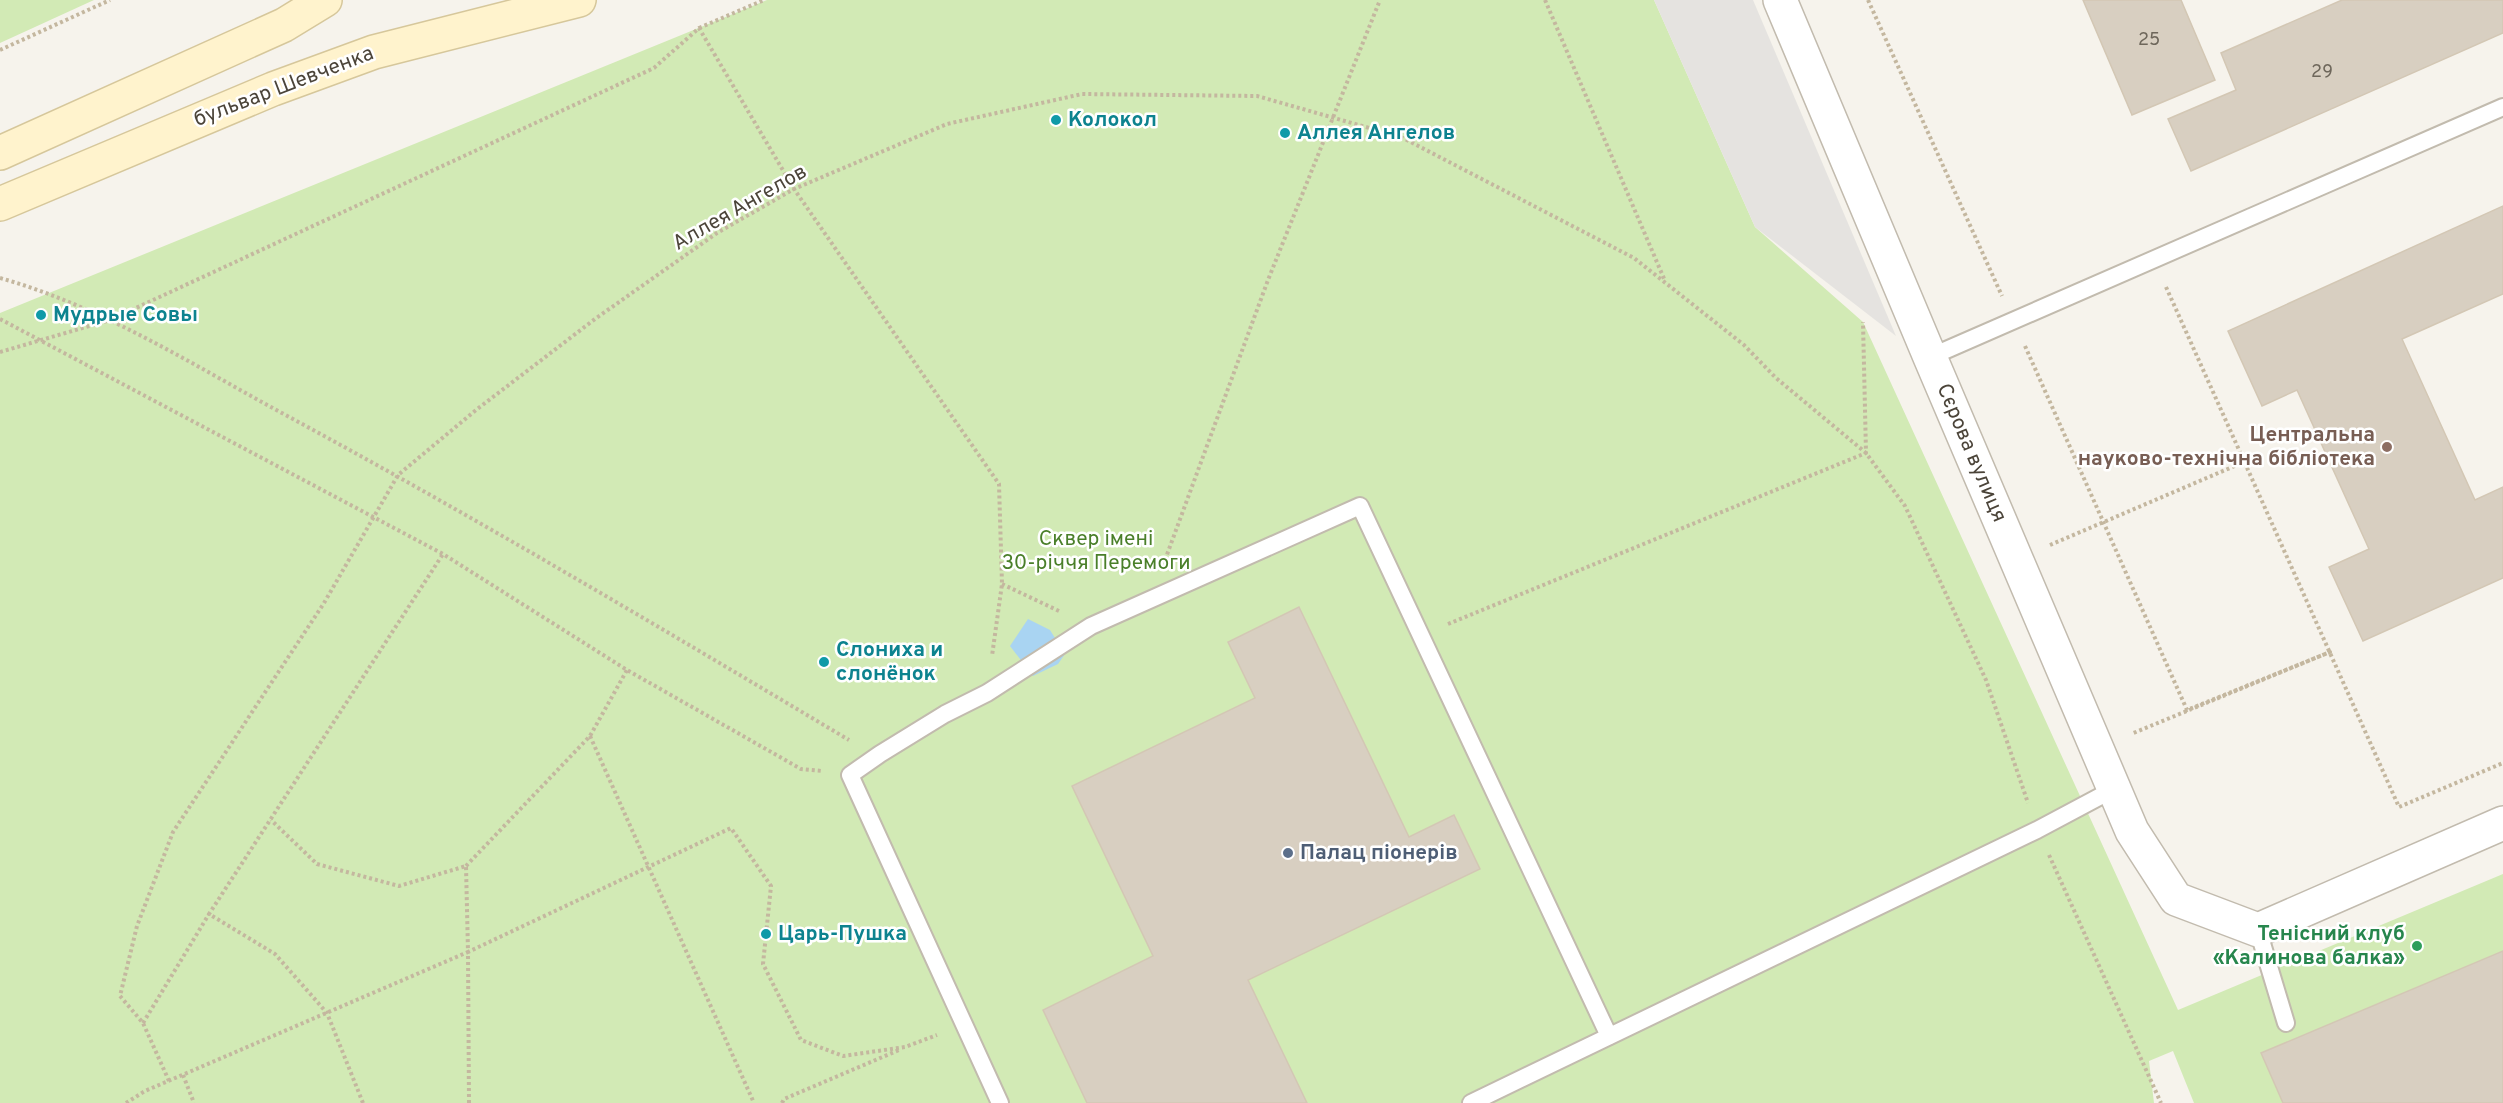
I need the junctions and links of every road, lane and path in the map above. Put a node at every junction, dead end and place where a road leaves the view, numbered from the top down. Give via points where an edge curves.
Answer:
1 (110, 0) edge
2 (325, 0) edge
3 (579, 0) edge
4 (764, 0) edge
5 (1380, 0) edge
6 (1545, 0) edge
7 (1780, 0) edge
8 (1868, 0) edge
9 (699, 28) junction
10 (0, 50) edge
11 (2503, 107) edge
12 (1332, 118) junction
13 (0, 153) edge
14 (794, 189) junction
15 (0, 204) edge
16 (2154, 259) junction
17 (0, 278) edge
18 (1666, 283) junction
19 (0, 319) edge
20 (110, 320) junction
21 (2013, 320) junction
22 (1863, 321) dead end
23 (41, 340) junction
24 (0, 352) edge
25 (1930, 357) junction
26 (1866, 453) junction
27 (2244, 462) junction
28 (398, 475) junction
29 (374, 517) junction
30 (2103, 522) junction
31 (443, 554) junction
32 (2016, 559) junction
33 (1002, 584) junction
34 (1151, 598) junction
35 (1091, 626) junction
36 (1419, 636) junction
37 (2330, 652) junction
38 (627, 670) junction
39 (987, 693) junction
40 (590, 736) junction
41 (2097, 748) junction
42 (2503, 763) edge
43 (850, 775) junction
44 (2114, 789) junction
45 (271, 820) junction
46 (2503, 823) edge
47 (2037, 830) junction
48 (466, 866) junction
49 (648, 867) junction
50 (209, 914) junction
51 (2258, 930) junction
52 (468, 952) junction
53 (327, 1013) junction
54 (143, 1023) junction
55 (2286, 1023) dead end
56 (965, 1024) junction
57 (1609, 1036) junction
58 (905, 1047) junction
59 (183, 1075) junction
60 (169, 1081) junction
61 (126, 1103) edge
62 (194, 1103) edge
63 (363, 1103) edge
64 (469, 1103) edge
65 (754, 1103) edge
66 (782, 1103) edge
67 (1000, 1103) edge
68 (1471, 1103) edge
69 (2161, 1103) edge

1 - 10 path
2 - 13 main road via 284,25
3 - 15 main road, бульвар Шевченка via 374,52 273,89
4 - 9 path
5 - 12 path
6 - 18 path
7 - 25 street, Сєрова вулиця
8 - 21 path
9 - 14 path
9 - 20 path via 654,68
11 - 16 lane
12 - 14 path, Аллея Ангелов via 1257,96 1082,94 947,124
12 - 18 path, Аллея Ангелов via 1401,137 1634,258
12 - 34 path
14 - 28 path, Аллея Ангелов via 717,233 595,319
14 - 33 path via 999,484
16 - 21 lane
16 - 27 path
17 - 20 path via 47,292
18 - 26 path, Аллея Ангелов via 1744,345 1776,378
19 - 23 path
20 - 23 path
20 - 28 path
21 - 25 lane
21 - 30 path
22 - 26 path
23 - 24 path
23 - 29 path
25 - 32 street, Сєрова вулиця
26 - 36 path
26 - 47 path, Аллея Ангелов via 1905,506 1986,680
27 - 30 path
27 - 37 path
28 - 29 path
28 - 43 path via 851,741
29 - 31 path
29 - 54 path via 324,603 173,832 137,926 120,996
30 - 32 path
30 - 37 path via 2187,710
31 - 38 path
31 - 45 path
32 - 41 street, Сєрова вулиця
33 - 35 path
33 - 39 path
34 - 35 lane
34 - 36 lane via 1360,506
35 - 39 lane
36 - 57 lane
37 - 41 path
37 - 42 path via 2399,807
38 - 40 path
38 - 43 path via 801,769
39 - 43 lane via 945,714
40 - 48 path
40 - 49 path
41 - 44 street, Сєрова вулиця
43 - 56 lane
44 - 47 lane
44 - 51 street, Сєрова вулиця via 2132,831 2176,899
45 - 48 path via 317,864 399,886
45 - 50 path
46 - 51 street
47 - 57 lane
47 - 69 path, Аллея Ангелов
48 - 52 path
49 - 52 path
49 - 58 path via 731,828 771,886 763,964 801,1040 843,1056
49 - 65 path
50 - 53 path via 276,954
50 - 54 path
51 - 55 lane
52 - 53 path
52 - 64 path
53 - 59 path
53 - 63 path
54 - 60 path
56 - 58 path
56 - 67 lane
57 - 68 lane
58 - 66 path
59 - 60 path
59 - 62 path
60 - 61 path

